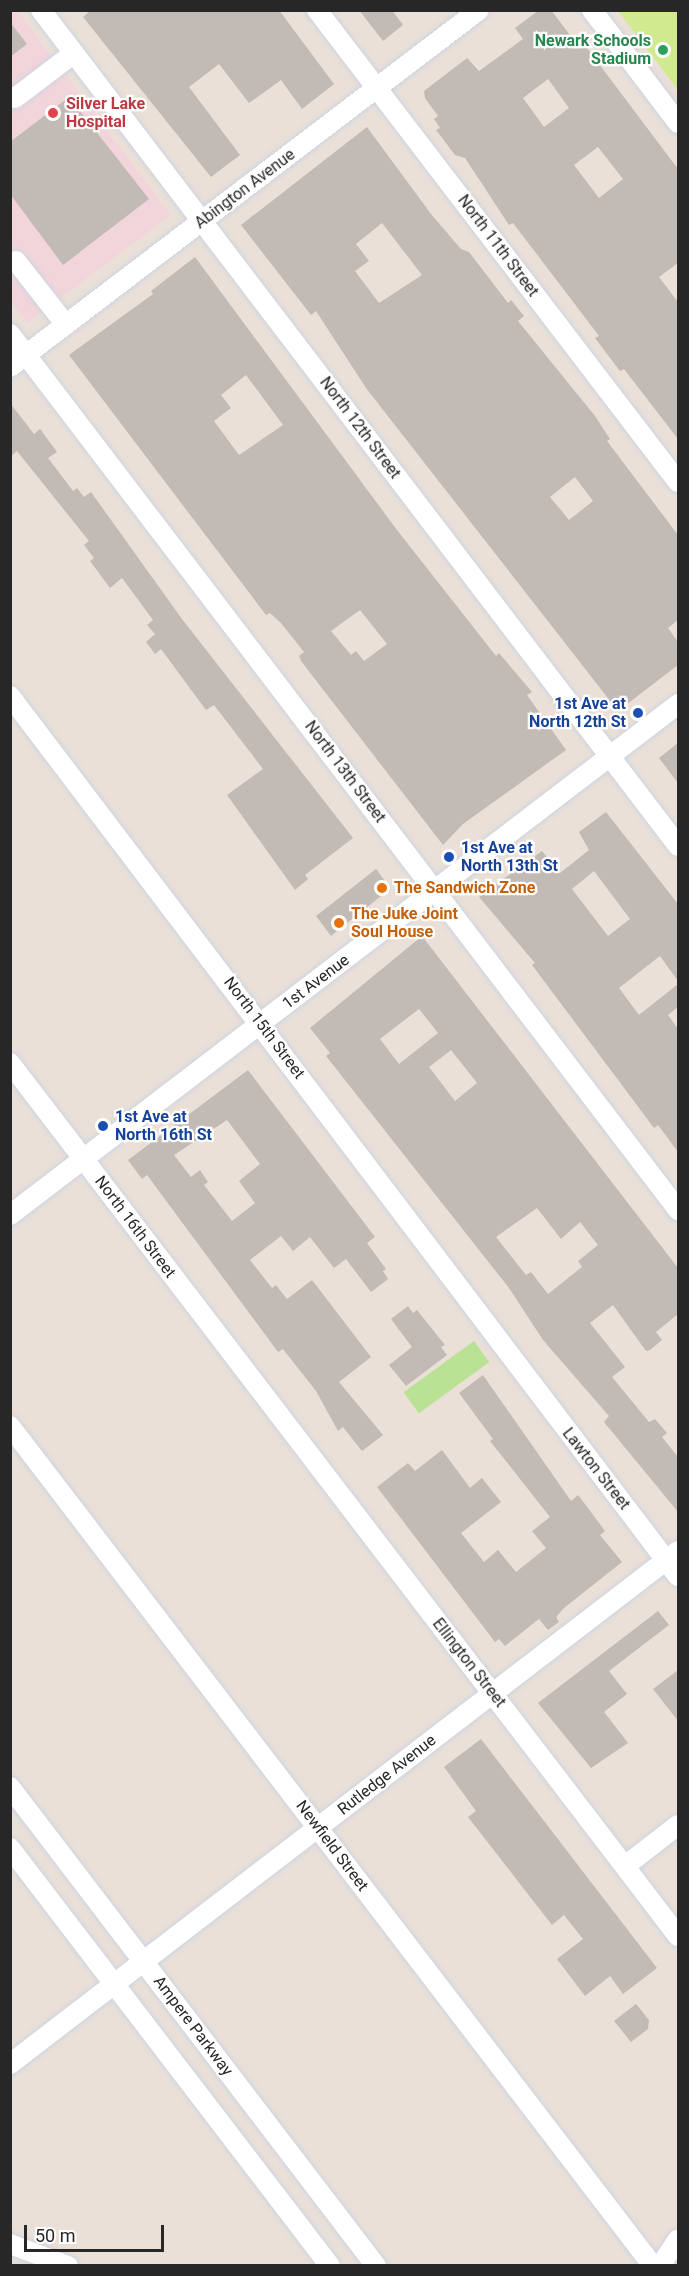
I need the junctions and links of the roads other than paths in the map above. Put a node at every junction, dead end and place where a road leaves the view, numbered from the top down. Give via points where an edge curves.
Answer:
1 (41, 10) edge
2 (317, 10) edge
3 (479, 10) edge
4 (592, 10) edge
5 (74, 54) junction
6 (377, 88) junction
7 (15, 98) dead end
8 (678, 123) edge
9 (202, 221) junction
10 (16, 261) dead end
11 (66, 325) junction
12 (10, 334) edge
13 (27, 355) junction
14 (10, 367) edge
15 (678, 482) edge
16 (10, 696) edge
17 (678, 704) edge
18 (610, 756) junction
19 (678, 846) edge
20 (435, 891) junction
21 (262, 1024) junction
22 (10, 1063) edge
23 (84, 1159) junction
24 (678, 1210) edge
25 (10, 1215) edge
26 (514, 1363) joint
27 (259, 1390) joint
28 (10, 1426) edge
29 (672, 1555) edge
30 (678, 1575) edge
31 (492, 1694) junction
32 (10, 1787) edge
33 (678, 1825) edge
34 (318, 1828) junction
35 (10, 1848) edge
36 (625, 1866) junction
37 (678, 1936) edge
38 (144, 1962) junction
39 (115, 1984) junction
40 (10, 2064) edge
41 (678, 2239) edge
42 (10, 2244) edge
43 (68, 2265) edge
44 (330, 2265) edge
45 (376, 2265) edge
46 (653, 2265) edge
47 (660, 2265) edge

1 - 5 street, North 12th Street
2 - 6 street, North 11th Street
3 - 6 street, Abington Avenue
4 - 8 street
5 - 7 street
5 - 9 street, North 12th Street
6 - 9 street, Abington Avenue
6 - 15 street, North 11th Street
9 - 11 street, Abington Avenue
9 - 18 street, North 12th Street
10 - 11 street
11 - 13 street, Abington Avenue
12 - 13 street, North 13th Street
13 - 14 street, Abington Avenue
13 - 20 street, North 13th Street
16 - 21 street, North 15th Street
17 - 18 street, 1st Avenue
18 - 19 street, North 12th Street
18 - 20 street, 1st Avenue
20 - 21 street, 1st Avenue
20 - 24 street, North 13th Street
21 - 23 street, 1st Avenue
21 - 26 street, North 15th Street
22 - 23 street, North 16th Street
23 - 25 street, 1st Avenue
23 - 27 street, North 16th Street
26 - 29 street, Lawton Street
27 - 31 street, Ellington Street
28 - 34 street, Newfield Street
29 - 30 street, Lawton Street
29 - 31 street, Rutledge Avenue
31 - 34 street, Rutledge Avenue
31 - 36 street, Ellington Street
32 - 38 street, Ampere Parkway
33 - 36 street
34 - 38 street, Rutledge Avenue
34 - 46 street, Newfield Street
35 - 39 street
36 - 37 street, Ellington Street
38 - 39 street, Rutledge Avenue
38 - 45 street, Ampere Parkway
39 - 40 street, Rutledge Avenue
39 - 44 street
41 - 47 street
42 - 43 street

